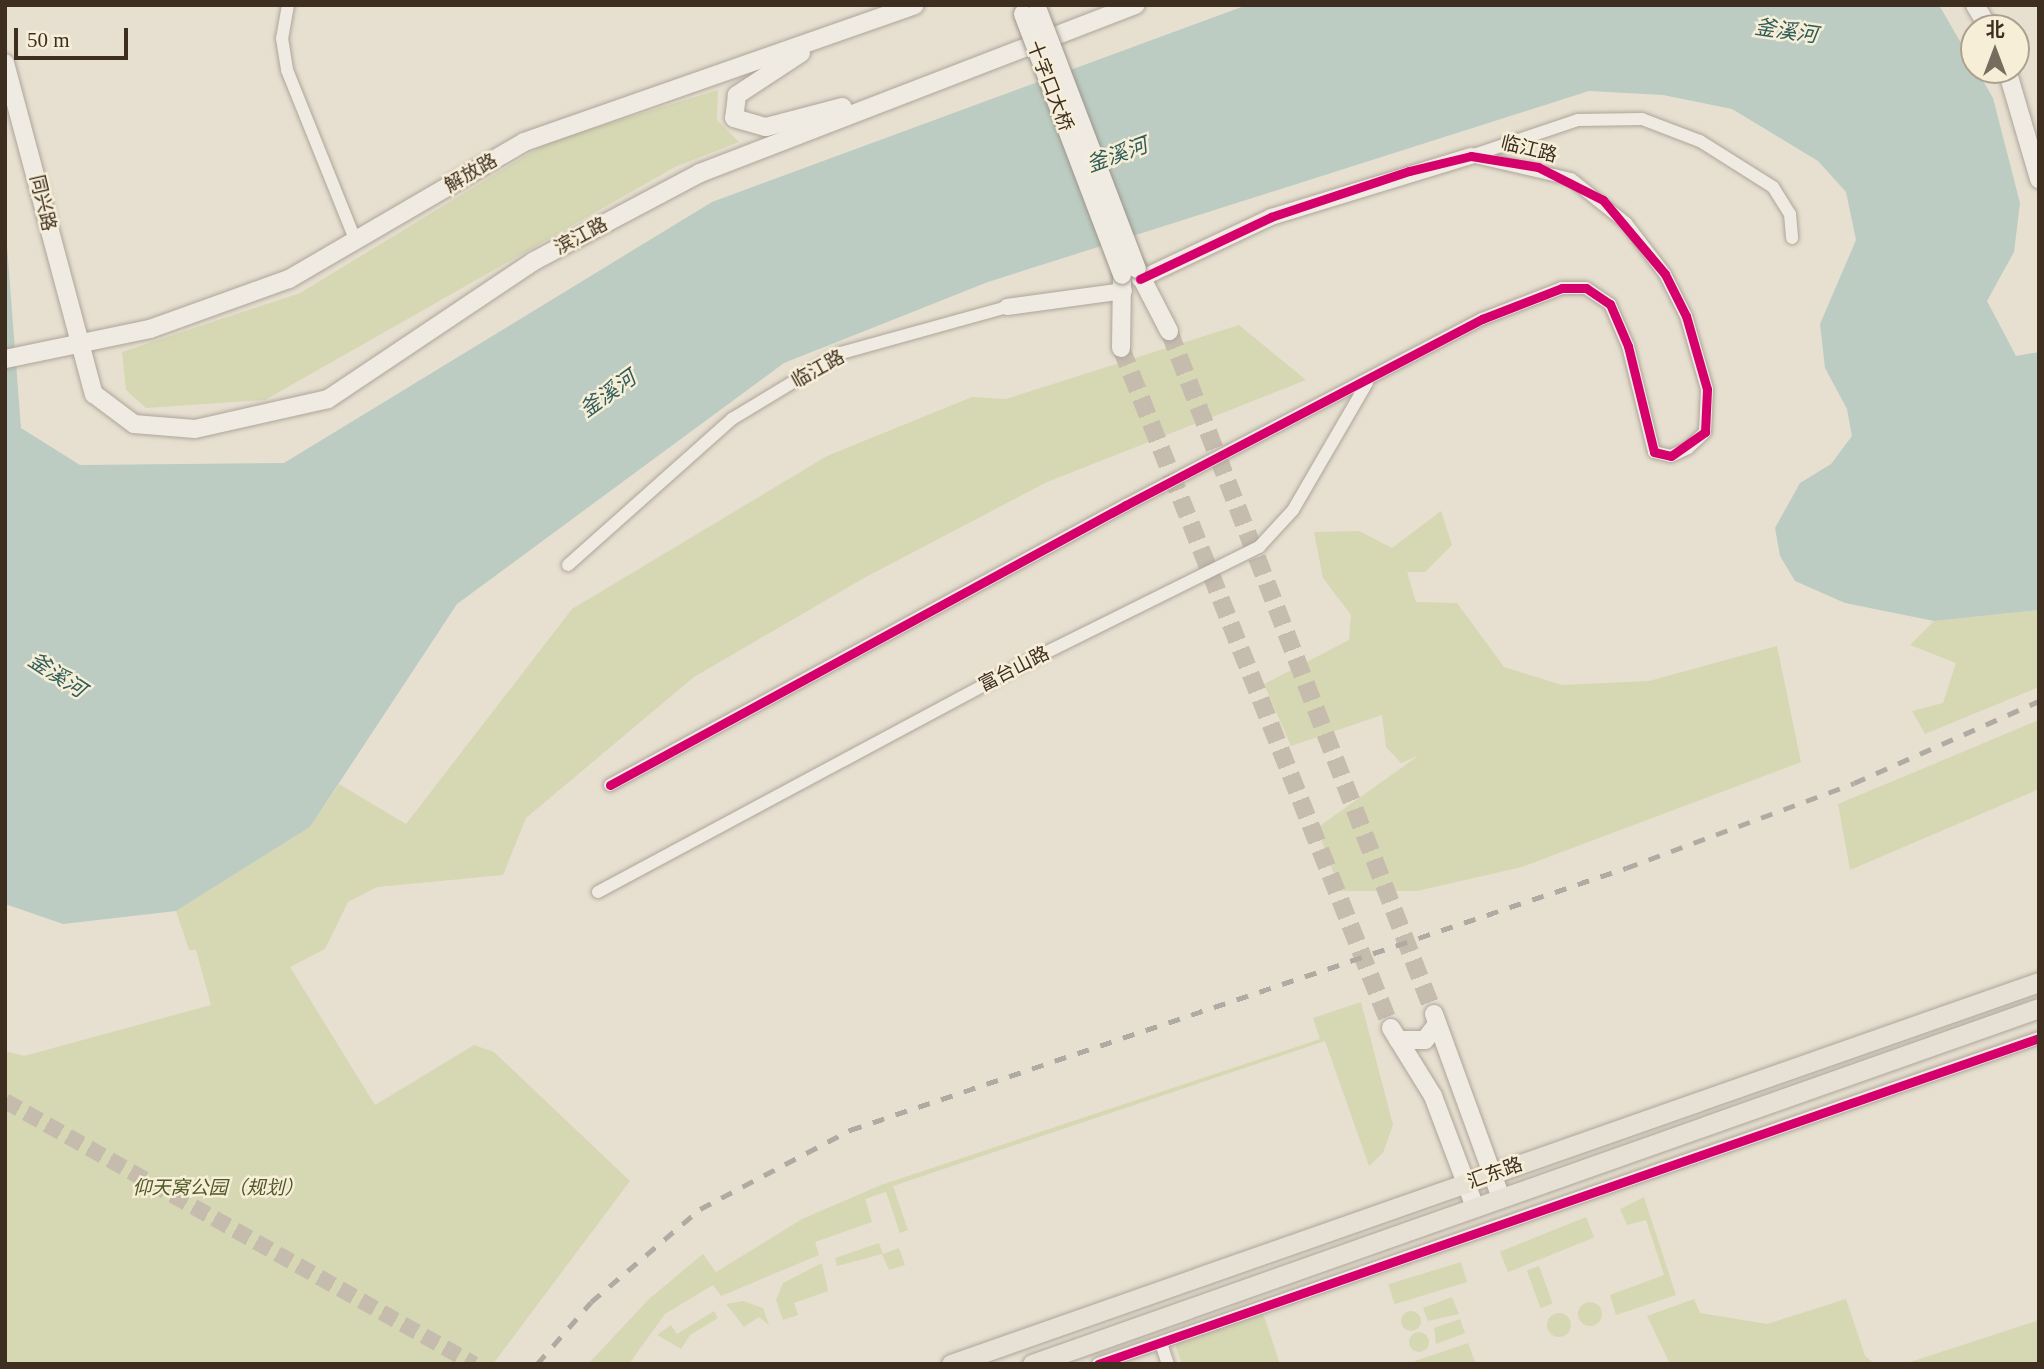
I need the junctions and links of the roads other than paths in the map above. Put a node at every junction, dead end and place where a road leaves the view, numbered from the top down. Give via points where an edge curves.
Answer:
1 (288, 5) edge
2 (915, 5) edge
3 (1136, 5) edge
4 (1029, 7) edge
5 (826, 37) junction
6 (5, 62) edge
7 (2011, 84) edge
8 (2023, 84) edge
9 (873, 104) junction
10 (2039, 134) edge
11 (1471, 156) junction
12 (2039, 179) edge
13 (1792, 238) dead end
14 (355, 239) junction
15 (1131, 279) junction
16 (1007, 307) joint
17 (1169, 331) tunnel mouth
18 (76, 344) junction
19 (1121, 348) tunnel mouth
20 (5, 359) edge
21 (1367, 383) junction
22 (568, 565) dead end
23 (610, 785) dead end
24 (598, 892) dead end
25 (2038, 983) edge
26 (2039, 1008) edge
27 (2039, 1038) edge
28 (1491, 1173) junction
29 (1465, 1184) junction
30 (1501, 1198) junction
31 (1475, 1207) junction
32 (1161, 1343) junction
33 (951, 1364) edge
34 (1032, 1364) edge
35 (1098, 1364) edge
36 (1168, 1364) edge

1 - 14 street via 282,38 288,70
2 - 5 main road, 解放路
3 - 9 main road, 滨江路
4 - 15 main road, 十字口大桥, bridge
5 - 9 main road via 737,95 734,118 766,127
5 - 14 main road, 解放路 via 524,142
6 - 18 main road, 同兴路 via 23,112
7 - 12 main road
8 - 10 main road
9 - 18 main road, 滨江路 via 700,173 534,261 328,399 195,429 134,425 94,394
11 - 13 street via 1578,120 1642,119 1700,141 1773,187 1790,214
11 - 15 street, 临江路 via 1271,217
11 - 21 street, 临江路 via 1506,159 1571,179 1626,223 1665,274 1686,316 1709,411 1705,432 1671,456 1654,452 1628,346 1610,303 1586,288 1562,288 1482,319
14 - 18 main road, 解放路 via 289,279 150,329
15 - 16 street, 临江路
15 - 17 main road, 十字口大桥
15 - 19 main road
16 - 22 street, 临江路 via 841,353 732,419
18 - 20 main road, 解放路
21 - 23 street via 1126,505
21 - 24 street, 富台山路 via 1293,510 1259,547 1021,665
25 - 28 main road, 汇东路
26 - 30 main road, 汇东路
27 - 32 street
28 - 29 main road, 汇东路
28 - 29 main road via 1436,1019 1424,1040 1394,1034 1433,1096
28 - 30 main road
29 - 31 main road
29 - 33 main road, 汇东路
30 - 31 main road, 汇东路
31 - 34 main road, 汇东路
32 - 35 street
32 - 36 street

